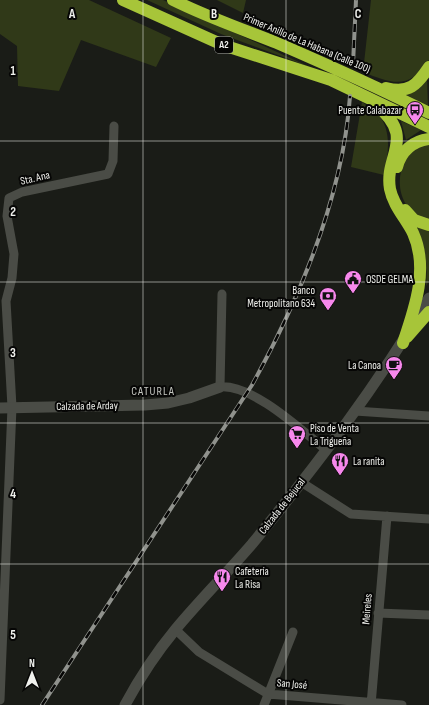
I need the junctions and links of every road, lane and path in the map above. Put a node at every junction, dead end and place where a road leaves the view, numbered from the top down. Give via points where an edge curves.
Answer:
1 (123, 0) edge
2 (173, 0) edge
3 (429, 67) edge
4 (374, 85) junction
5 (361, 94) junction
6 (429, 113) edge
7 (114, 126) dead end
8 (429, 127) edge
9 (429, 139) edge
10 (429, 225) edge
11 (222, 294) dead end
12 (429, 298) edge
13 (429, 312) edge
14 (403, 343) junction
15 (220, 387) junction
16 (12, 407) junction
17 (0, 408) edge
18 (355, 411) junction
19 (429, 416) edge
20 (325, 449) junction
21 (301, 482) junction
22 (386, 516) junction
23 (429, 518) edge
24 (378, 613) junction
25 (429, 615) edge
26 (176, 629) junction
27 (293, 632) dead end
28 (268, 694) junction
29 (0, 700) edge
30 (372, 704) edge
31 (125, 705) edge
32 (264, 705) edge
33 (402, 705) edge

1 - 5 highway, A2 via 217,42 331,80
2 - 4 highway, Primer Anillo de La Habana (Calle 100) / A2
3 - 4 highway via 423,78 412,87 397,90
4 - 6 highway, Primer Anillo de La Habana (Calle 100) / A2
5 - 8 highway, A2
5 - 14 highway via 382,109 394,124 397,140 390,175 390,190 414,236 419,254 418,289
7 - 16 street, Sta. Ana via 113,161 108,174 22,192 9,198 7,216 14,254 12,278 6,301
9 - 10 highway via 418,142 402,155 395,183 398,199 409,215 420,223
11 - 15 street
12 - 14 main road, Calzada de Bejucal
13 - 14 highway
14 - 18 main road, Calzada de Bejucal
15 - 16 main road, Calzada de Arday via 168,403
15 - 20 street via 230,386 242,390 268,405
16 - 17 main road, Calzada de Arday
16 - 29 street
18 - 19 street
18 - 20 main road, Calzada de Bejucal
20 - 21 main road, Calzada de Bejucal
21 - 22 street via 351,514
21 - 26 main road, Calzada de Bejucal via 251,544
22 - 23 street
22 - 24 street, Meireles
24 - 25 street
24 - 30 street, Meireles
26 - 28 street, San José via 199,652
26 - 31 main road, Calzada de Bejucal via 154,658
27 - 28 street
28 - 30 street, San José
28 - 32 street
30 - 33 street, San José

